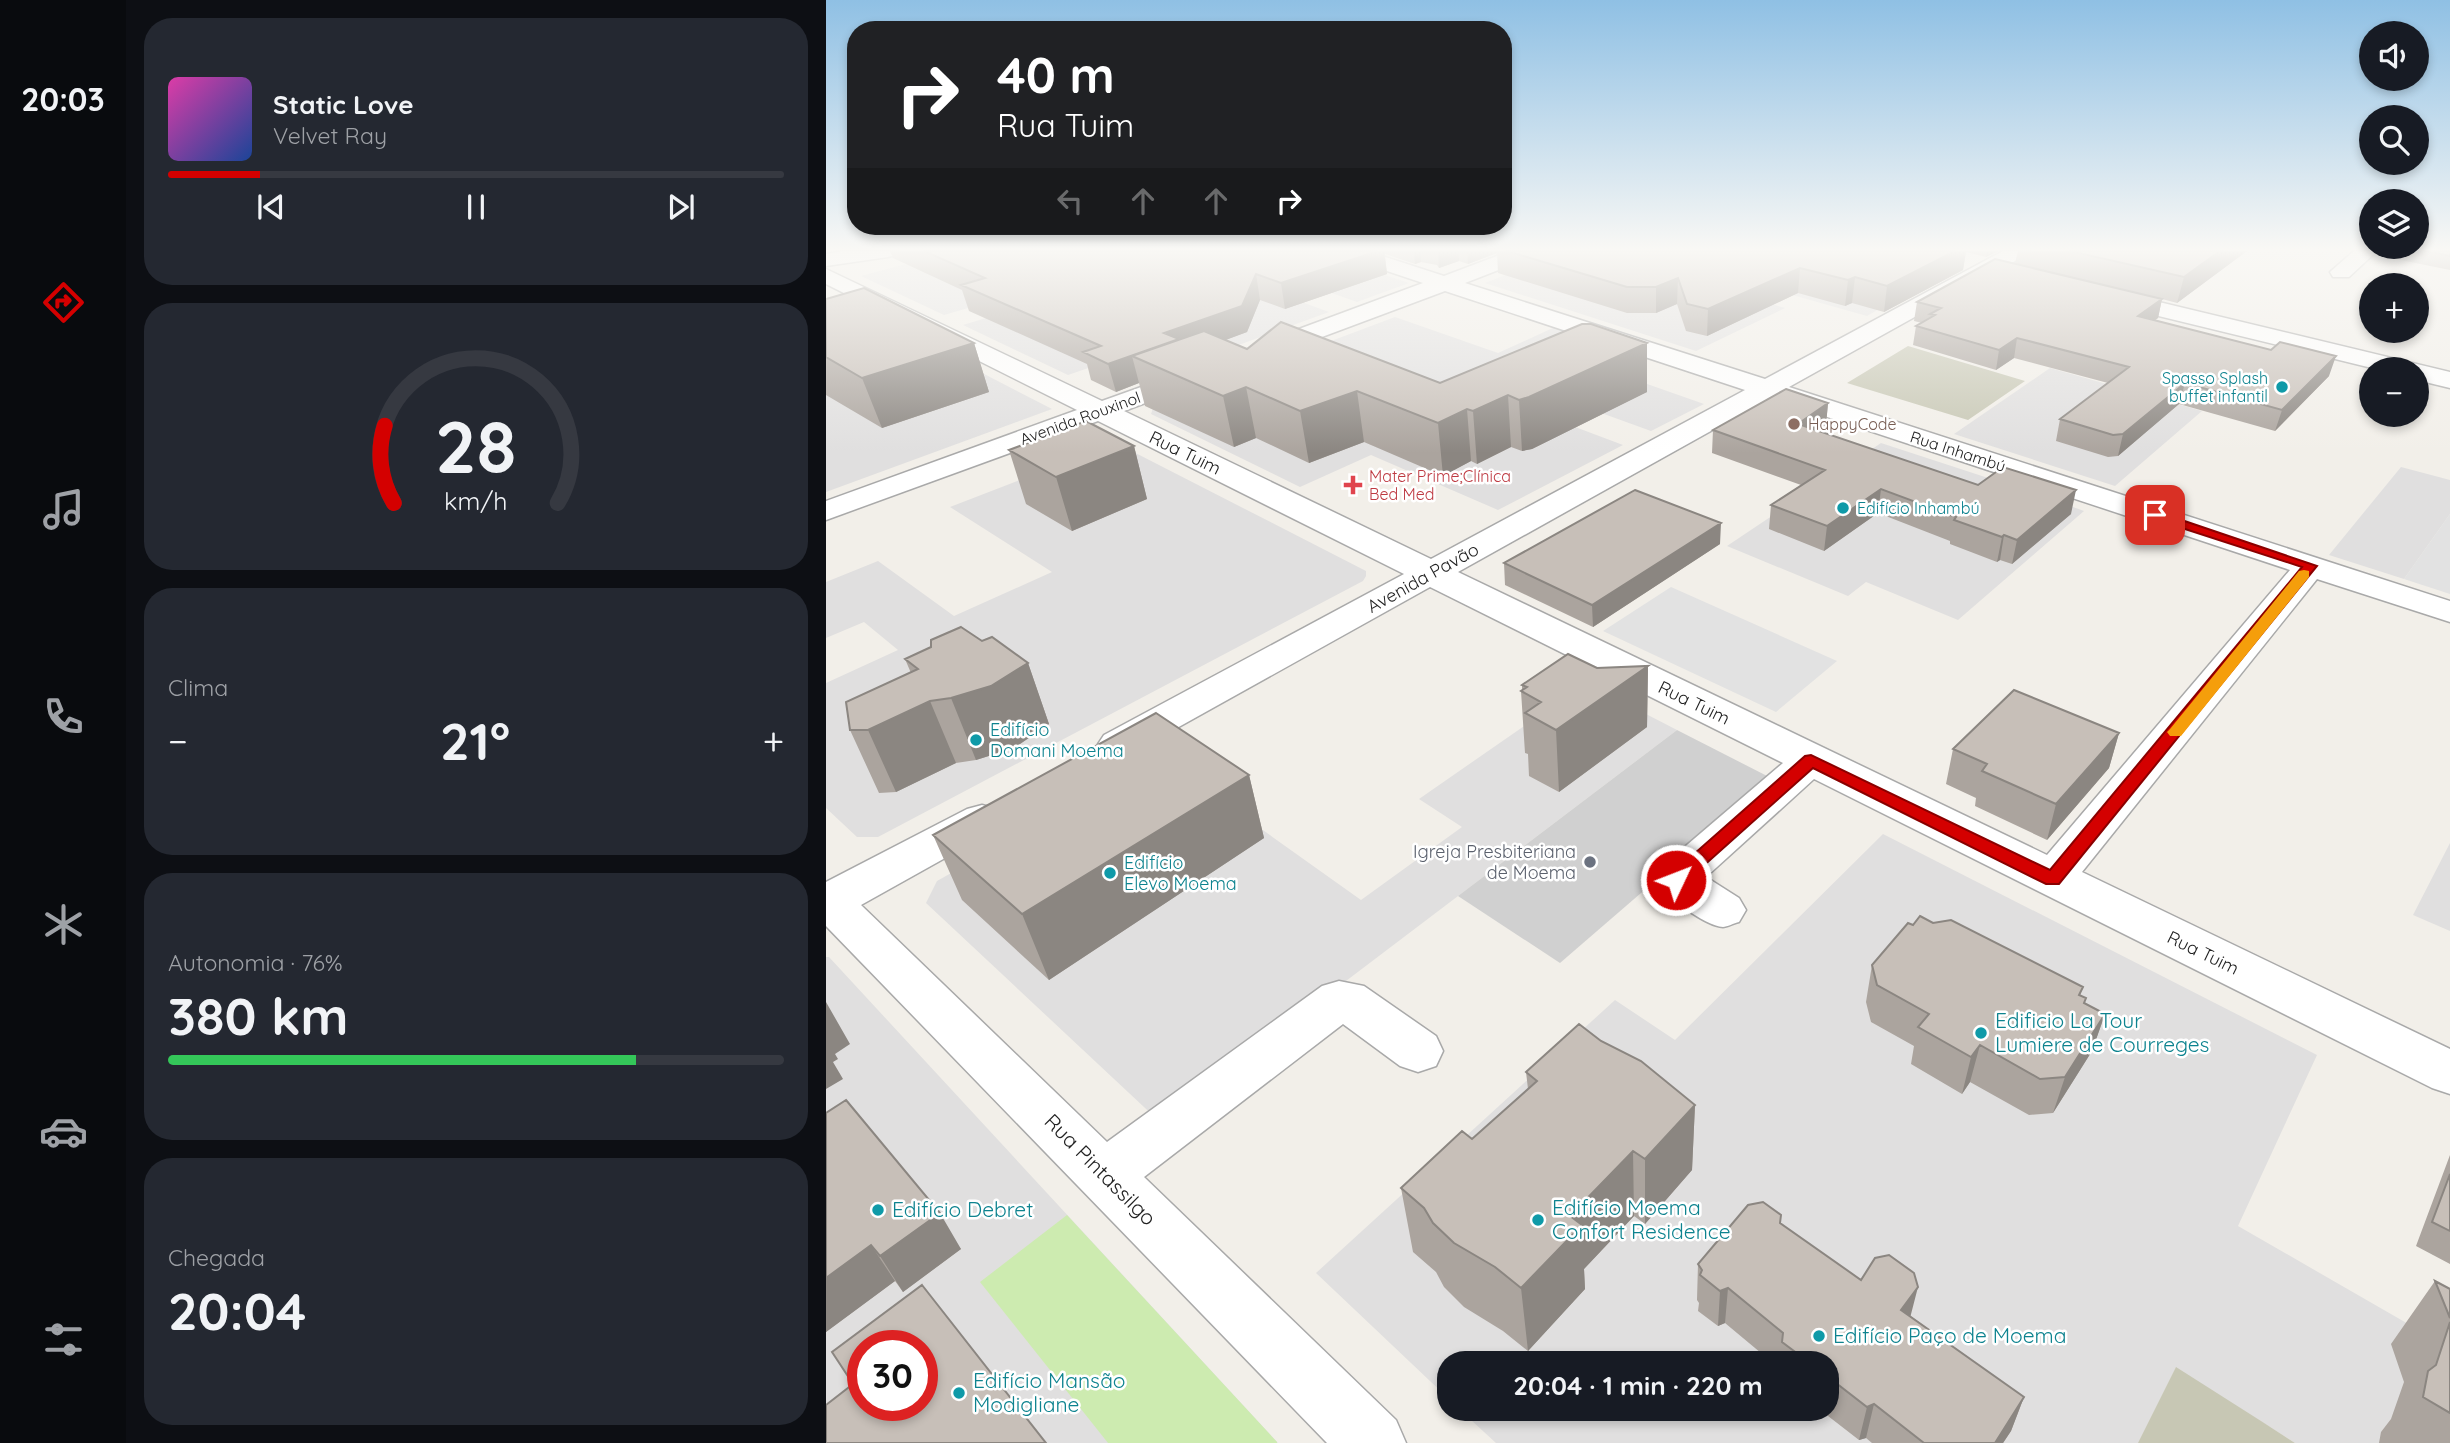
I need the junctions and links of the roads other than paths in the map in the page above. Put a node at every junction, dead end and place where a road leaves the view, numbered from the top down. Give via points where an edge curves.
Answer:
1 (914, 318) edge
2 (1349, 318) edge
3 (1553, 318) edge
4 (1895, 318) edge
5 (2198, 318) edge
6 (2359, 358) edge
7 (1239, 359) edge
8 (1214, 369) edge
9 (2429, 375) edge
10 (2450, 380) edge
11 (1767, 388) junction
12 (1100, 411) junction
13 (826, 511) edge
14 (2311, 566) junction
15 (1431, 574) junction
16 (2450, 612) edge
17 (1811, 760) junction
18 (1085, 762) edge
19 (1012, 802) edge
20 (2052, 879) junction
21 (827, 901) edge
22 (1723, 910) dead end
23 (1418, 1051) dead end
24 (2450, 1073) edge
25 (1105, 1175) junction
26 (1373, 1443) edge

1 - 12 street, Rua Tuim
2 - 7 street
3 - 11 street, Rua Inhambú
4 - 11 street, Avenida Pavão
5 - 6 street
8 - 12 street, Avenida Rouxinol
9 - 10 street
11 - 14 street, Rua Inhambú
11 - 15 street, Avenida Pavão
12 - 13 street, Avenida Rouxinol
12 - 15 street, Rua Tuim
14 - 16 street, Rua Inhambú
14 - 20 street
15 - 17 street, Rua Tuim
15 - 18 street, Avenida Pavão
17 - 20 street, Rua Tuim
17 - 22 street via 1676,879
19 - 21 street
20 - 24 street, Rua Tuim
21 - 25 street, Rua Pintassilgo
23 - 25 street via 1347,1000 1339,1000
25 - 26 street, Rua Pintassilgo

